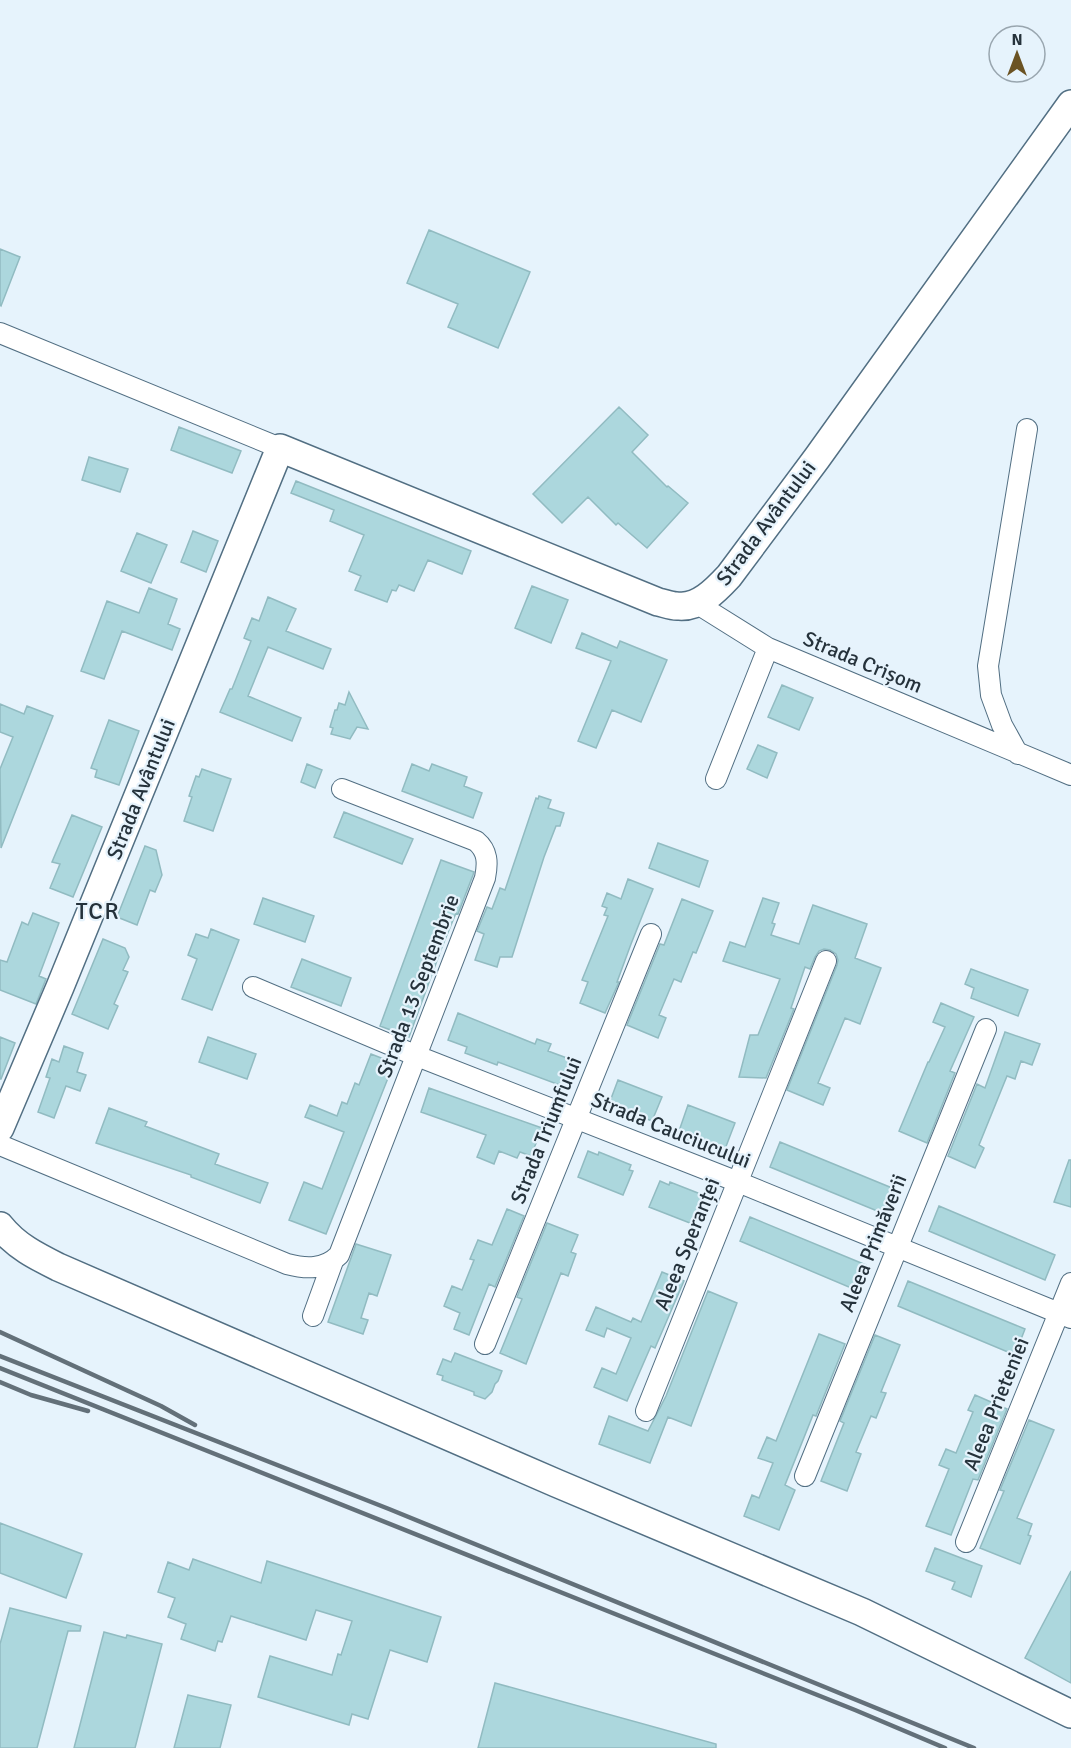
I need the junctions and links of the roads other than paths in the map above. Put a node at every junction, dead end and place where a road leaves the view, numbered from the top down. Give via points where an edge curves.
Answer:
1 (1071, 104) edge
2 (0, 333) edge
3 (1027, 429) dead end
4 (280, 448) junction
5 (696, 603) junction
6 (768, 648) junction
7 (1018, 754) junction
8 (1071, 776) edge
9 (716, 779) dead end
10 (342, 789) dead end
11 (651, 934) dead end
12 (826, 961) dead end
13 (253, 987) dead end
14 (986, 1029) dead end
15 (417, 1056) junction
16 (576, 1118) junction
17 (0, 1128) edge
18 (0, 1145) edge
19 (738, 1182) junction
20 (0, 1226) edge
21 (898, 1248) junction
22 (333, 1261) junction
23 (1071, 1283) edge
24 (313, 1316) dead end
25 (1065, 1316) edge
26 (485, 1344) dead end
27 (646, 1411) dead end
28 (805, 1476) dead end
29 (966, 1542) dead end
30 (1071, 1714) edge

1 - 5 main road, Strada Avântului via 729,576 713,593
2 - 4 street, Strada Avântului
3 - 7 street via 988,666 991,695
4 - 5 main road, Strada Avântului via 658,602 679,607
4 - 17 main road, Strada Avântului
5 - 6 street, Strada Crișom
6 - 7 street, Strada Crișom
6 - 9 street
7 - 8 street, Strada Crișom
10 - 15 street, Strada 13 Septembrie via 476,841 486,854 485,878
11 - 16 street, Strada Triumfului
12 - 19 street, Aleea Speranței
13 - 15 street, Strada Cauciucului
14 - 21 street, Aleea Primăverii
15 - 16 street, Strada Cauciucului
15 - 22 street, Strada 13 Septembrie via 339,1255
16 - 19 street, Strada Cauciucului
16 - 26 street, Strada Triumfului
18 - 22 street via 287,1264 313,1268
19 - 21 street, Strada Cauciucului
19 - 27 street, Aleea Speranței
20 - 30 main road via 30,1253 58,1267 862,1612
21 - 25 street, Strada Cauciucului
21 - 28 street, Aleea Primăverii
22 - 24 street, Strada 13 Septembrie
23 - 25 street, Aleea Prieteniei
25 - 29 street, Aleea Prieteniei

